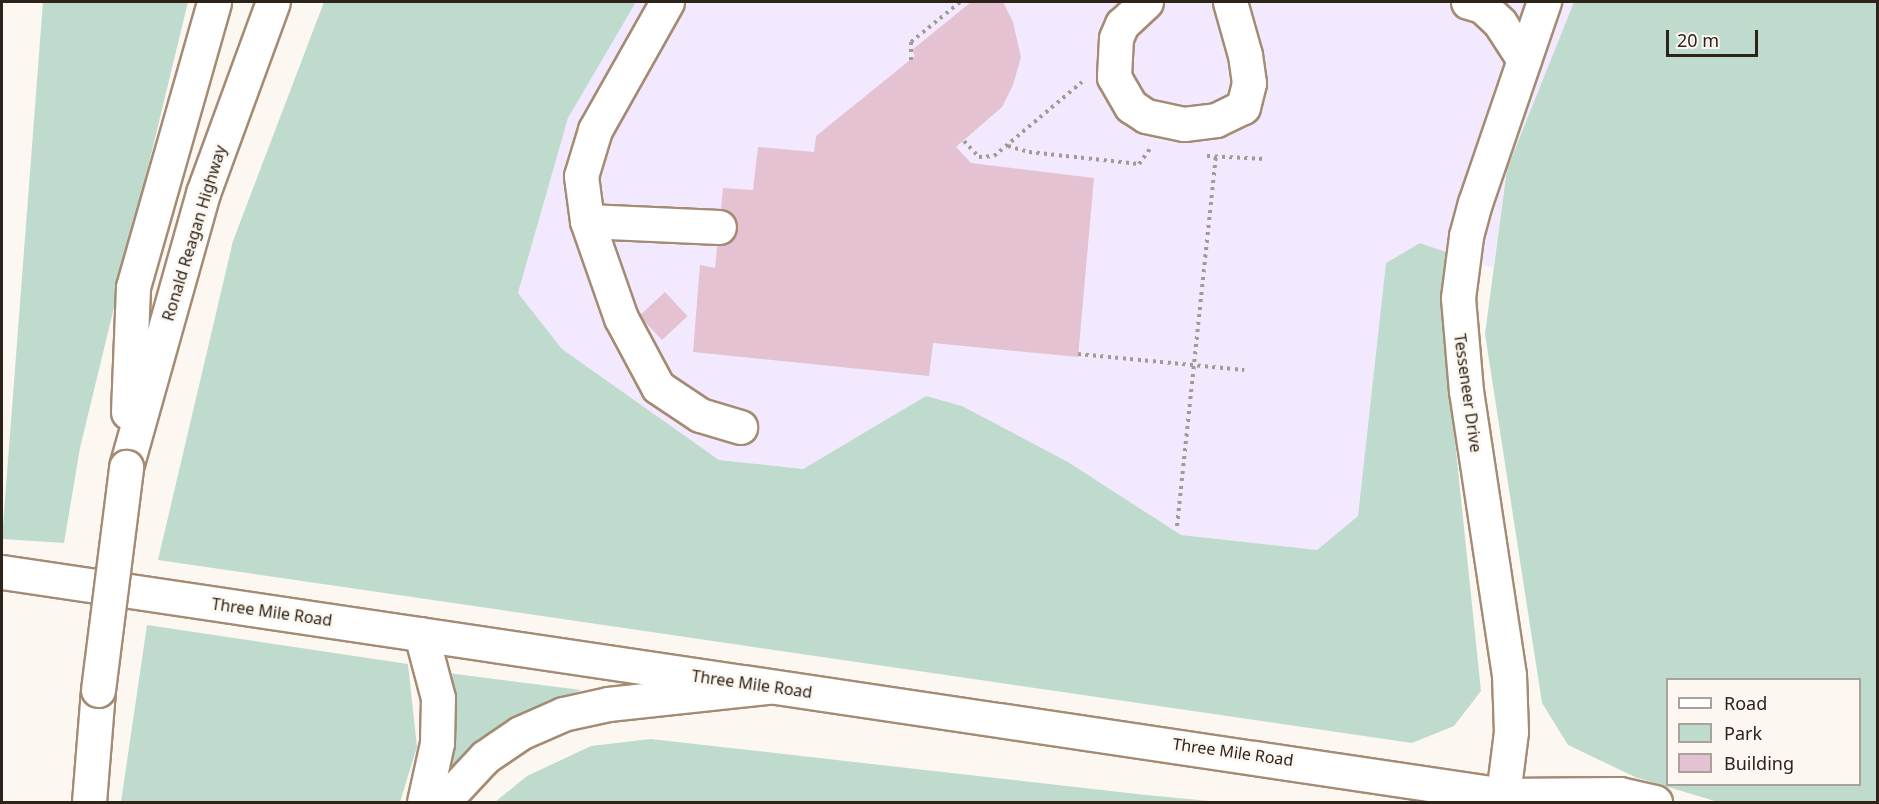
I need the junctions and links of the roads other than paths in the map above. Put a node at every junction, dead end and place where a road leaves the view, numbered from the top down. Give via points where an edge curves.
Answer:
1 (214, 2) edge
2 (273, 2) edge
3 (667, 2) edge
4 (1146, 2) edge
5 (1230, 2) edge
6 (1468, 2) edge
7 (1544, 2) edge
8 (1524, 60) junction
9 (587, 222) junction
10 (719, 227) dead end
11 (740, 427) dead end
12 (126, 467) junction
13 (2, 572) edge
14 (421, 634) junction
15 (768, 687) junction
16 (1513, 799) edge
17 (89, 802) edge
18 (424, 802) edge
19 (443, 802) edge
20 (1655, 802) edge

1 - 12 main road via 133,287
2 - 12 main road, Ronald Reagan Highway via 203,193
3 - 9 main road via 595,130 581,176
4 - 5 main road via 1122,24 1116,38 1114,77 1131,106 1146,116 1184,124 1216,120 1243,107 1249,83
6 - 8 main road via 1482,6 1500,23
7 - 8 main road, Tesseneer Drive
8 - 16 main road, Tesseneer Drive via 1475,203 1466,236 1458,298 1463,369 1509,675
9 - 10 main road
9 - 11 main road via 621,318 658,387 699,415
12 - 17 main road, bridge via 98,690
13 - 14 main road, Three Mile Road
14 - 15 main road, Three Mile Road
14 - 18 main road via 438,698 437,742
15 - 16 main road, Three Mile Road via 1217,750
15 - 19 main road via 608,704 563,714 484,757
16 - 20 main road, Three Mile Road via 1620,794

